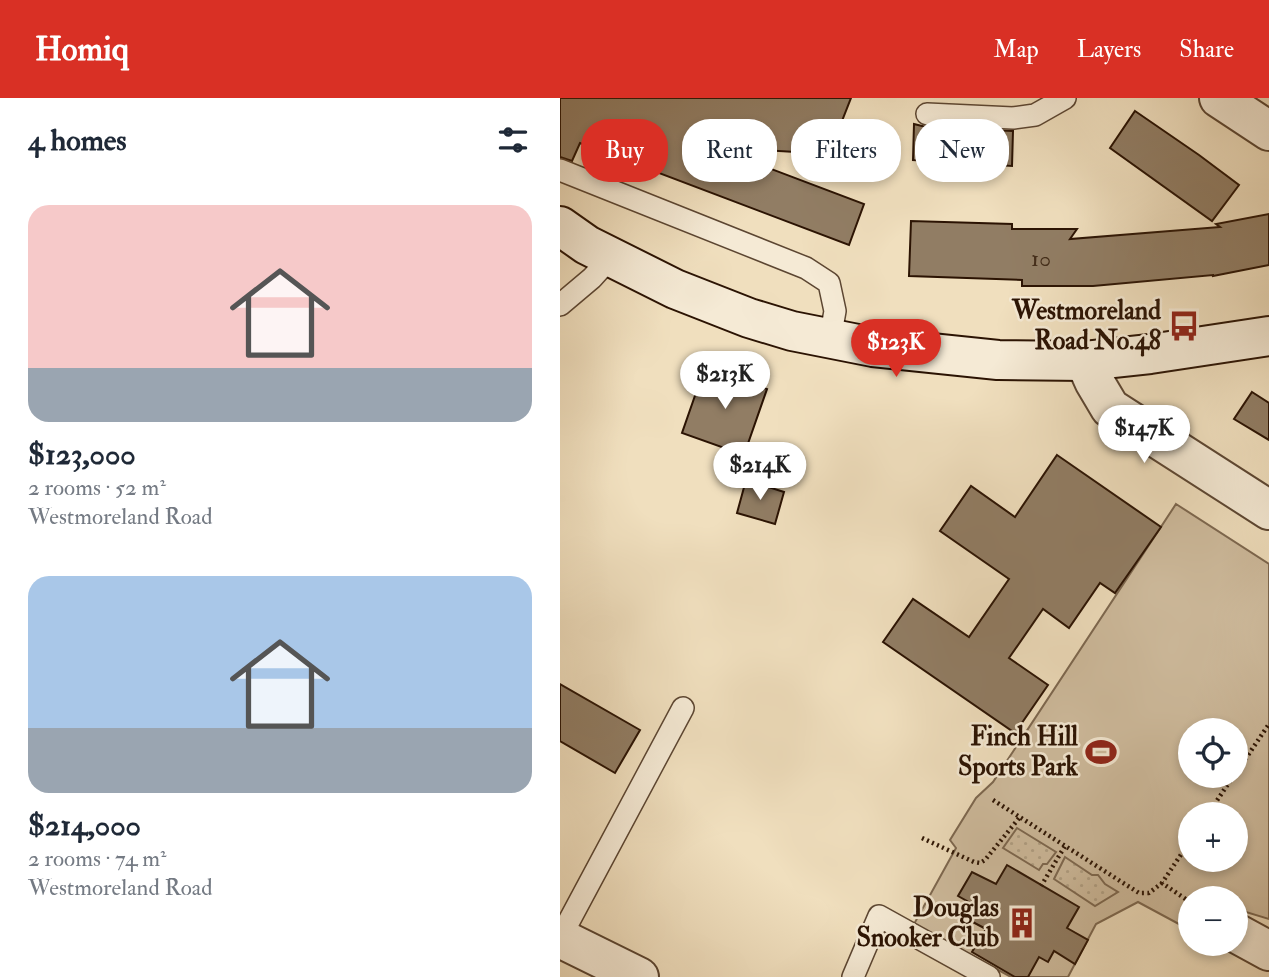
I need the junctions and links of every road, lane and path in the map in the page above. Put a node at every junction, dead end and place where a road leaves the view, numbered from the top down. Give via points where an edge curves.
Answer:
1 (1065, 98) edge
2 (1219, 98) edge
3 (927, 114) dead end
4 (1269, 131) edge
5 (560, 170) edge
6 (560, 226) edge
7 (611, 257) junction
8 (560, 305) edge
9 (1269, 336) edge
10 (830, 339) junction
11 (1085, 361) junction
12 (1269, 510) edge
13 (683, 708) dead end
14 (1269, 724) edge
15 (1248, 755) edge
16 (993, 800) dead end
17 (1020, 817) junction
18 (922, 838) dead end
19 (1065, 846) junction
20 (1178, 859) edge
21 (1162, 883) junction
22 (1041, 886) dead end
23 (1178, 894) edge
24 (560, 938) edge
25 (1248, 940) edge
26 (1269, 951) edge
27 (639, 977) edge
28 (853, 977) edge
29 (989, 977) edge

1 - 3 lane via 1035,114 1013,118
2 - 4 main road
5 - 10 lane via 806,268 828,283 835,311
6 - 7 main road
7 - 8 lane
7 - 10 main road via 749,318
9 - 11 main road
10 - 11 main road via 998,360
11 - 12 main road via 1110,408
13 - 24 lane
14 - 15 path
16 - 17 path
17 - 18 path via 979,863
17 - 19 path
19 - 21 path via 1139,893 1149,893
19 - 22 path
20 - 21 path
21 - 23 path
24 - 27 main road
25 - 26 main road
28 - 29 lane via 879,916

